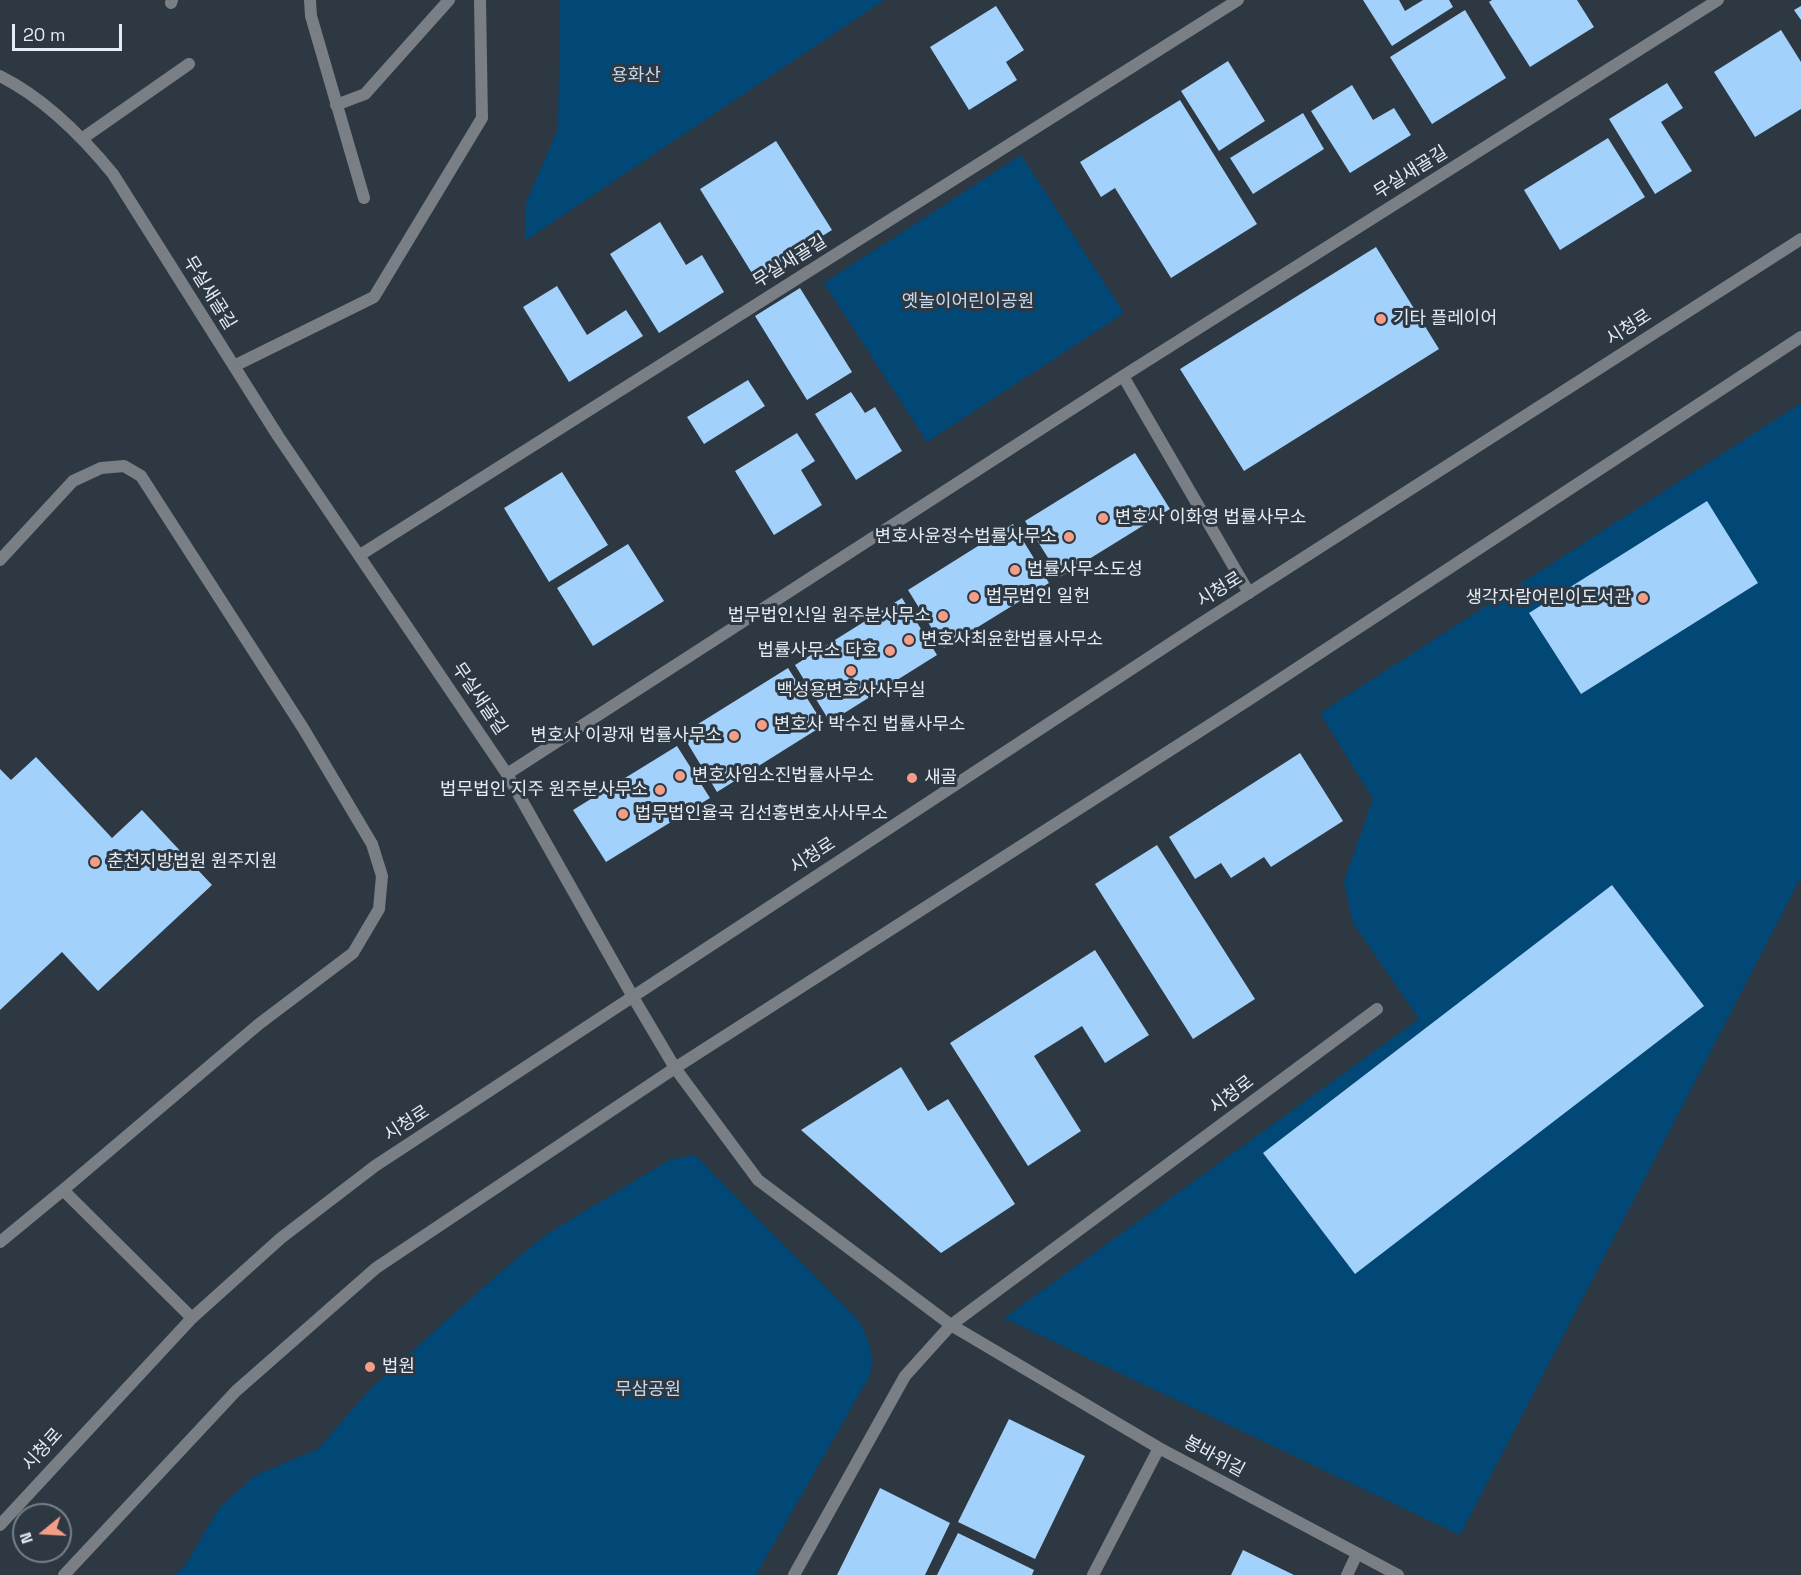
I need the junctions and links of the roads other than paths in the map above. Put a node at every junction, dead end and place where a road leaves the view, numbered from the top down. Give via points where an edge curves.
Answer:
1 (310, 0) edge
2 (449, 0) edge
3 (480, 0) edge
4 (1238, 0) edge
5 (1718, 0) edge
6 (189, 64) dead end
7 (0, 76) edge
8 (336, 105) junction
9 (83, 138) junction
10 (364, 198) dead end
11 (1801, 239) edge
12 (1801, 337) edge
13 (234, 366) junction
14 (1122, 376) junction
15 (360, 555) junction
16 (0, 560) edge
17 (1249, 593) junction
18 (507, 774) junction
19 (633, 997) junction
20 (1377, 1009) dead end
21 (675, 1068) junction
22 (71, 1184) junction
23 (0, 1242) edge
24 (192, 1318) junction
25 (951, 1325) junction
26 (1159, 1448) junction
27 (0, 1525) edge
28 (1358, 1554) junction
29 (64, 1575) edge
30 (794, 1575) edge
31 (1093, 1575) edge
32 (1347, 1575) edge
33 (1398, 1575) edge

1 - 8 street
2 - 8 street via 365,94
3 - 13 street via 482,118 374,297
4 - 15 street, 무실새골길
5 - 14 street, 무실새골길
6 - 9 street
7 - 9 street, 무실새골길
8 - 10 street
9 - 13 street, 무실새골길 via 112,174
11 - 17 street, 시청로
12 - 21 street via 1247,701
13 - 15 street, 무실새골길
14 - 17 street
14 - 18 street, 무실새골길
15 - 18 street, 무실새골길
16 - 22 street via 74,481 101,468 124,466 141,476 303,728 372,844 382,876 379,909 353,953 260,1024
17 - 19 street, 시청로
18 - 19 street, 무실새골길
19 - 21 street, 무실새골길
19 - 24 street, 시청로 via 375,1166 281,1238
20 - 25 street, 시청로
21 - 25 street via 758,1180
21 - 29 street via 376,1268 236,1391
22 - 23 street
22 - 24 street via 63,1190
24 - 27 street, 시청로
25 - 26 street
25 - 30 street, 시청로 via 905,1376
26 - 28 street, 봉바위길
26 - 31 street, 봉바위길
28 - 32 street
28 - 33 street, 봉바위길

